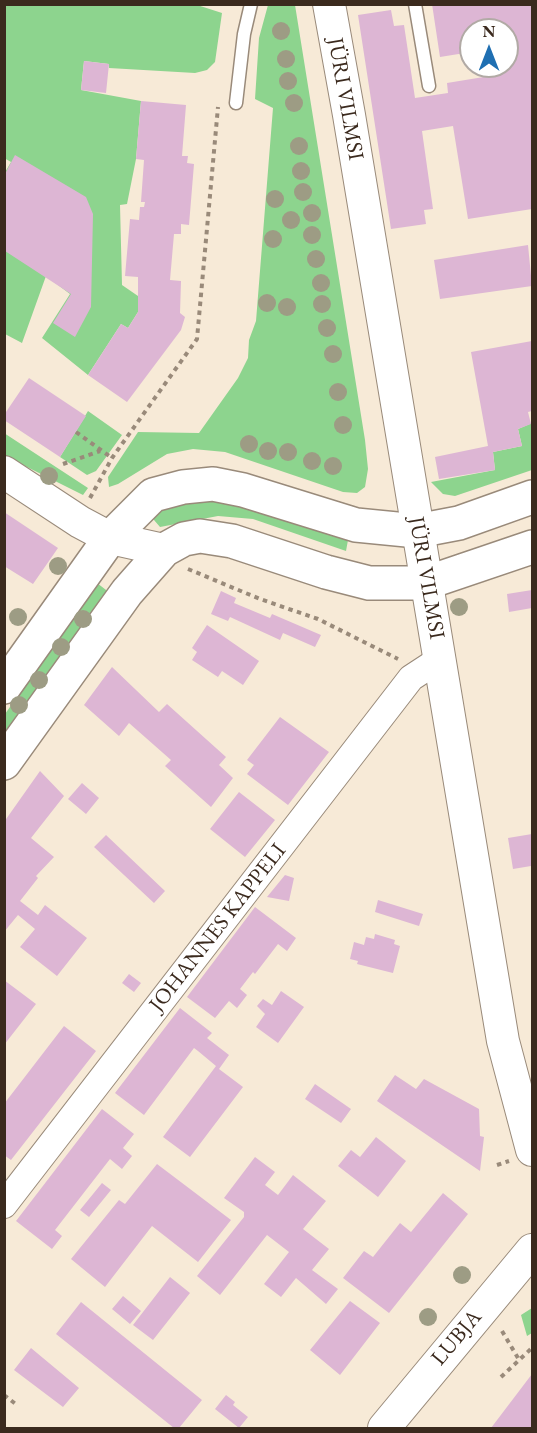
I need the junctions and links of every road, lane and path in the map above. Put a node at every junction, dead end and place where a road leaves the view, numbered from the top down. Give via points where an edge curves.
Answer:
1 (251, 4) edge
2 (329, 4) edge
3 (415, 4) edge
4 (429, 86) dead end
5 (237, 87) junction
6 (236, 103) dead end
7 (76, 432) dead end
8 (101, 450) junction
9 (112, 458) junction
10 (63, 464) dead end
11 (4, 472) edge
12 (532, 497) edge
13 (80, 522) junction
14 (417, 531) junction
15 (110, 537) junction
16 (532, 547) edge
17 (171, 557) junction
18 (426, 583) junction
19 (440, 659) junction
20 (399, 660) dead end
21 (4, 687) edge
22 (4, 763) edge
23 (532, 1150) edge
24 (4, 1205) edge
25 (532, 1250) edge
26 (500, 1327) dead end
27 (532, 1348) edge
28 (518, 1358) junction
29 (501, 1377) dead end
30 (4, 1395) edge
31 (17, 1405) dead end
32 (384, 1428) edge

1 - 5 lane
2 - 14 street, JÜRI VILMSI
3 - 4 lane
5 - 6 lane
5 - 9 path via 217,108 197,339
7 - 8 path
8 - 9 path
8 - 10 path
9 - 13 path via 96,482
11 - 13 street
12 - 14 main road via 459,523
13 - 15 street
14 - 15 main road via 356,525 213,484 153,495
14 - 18 street, JÜRI VILMSI
15 - 17 street
15 - 21 main road
16 - 18 main road
17 - 18 main road via 184,539 213,537 369,582
17 - 20 path via 260,599 318,618
17 - 22 main road via 127,591
18 - 19 street, JÜRI VILMSI
19 - 23 street, JÜRI VILMSI via 502,1041
19 - 24 street, JOHANNES KAPPELI via 411,678
25 - 32 street, LUBJA
26 - 28 path
27 - 28 path
28 - 29 path
30 - 31 path

